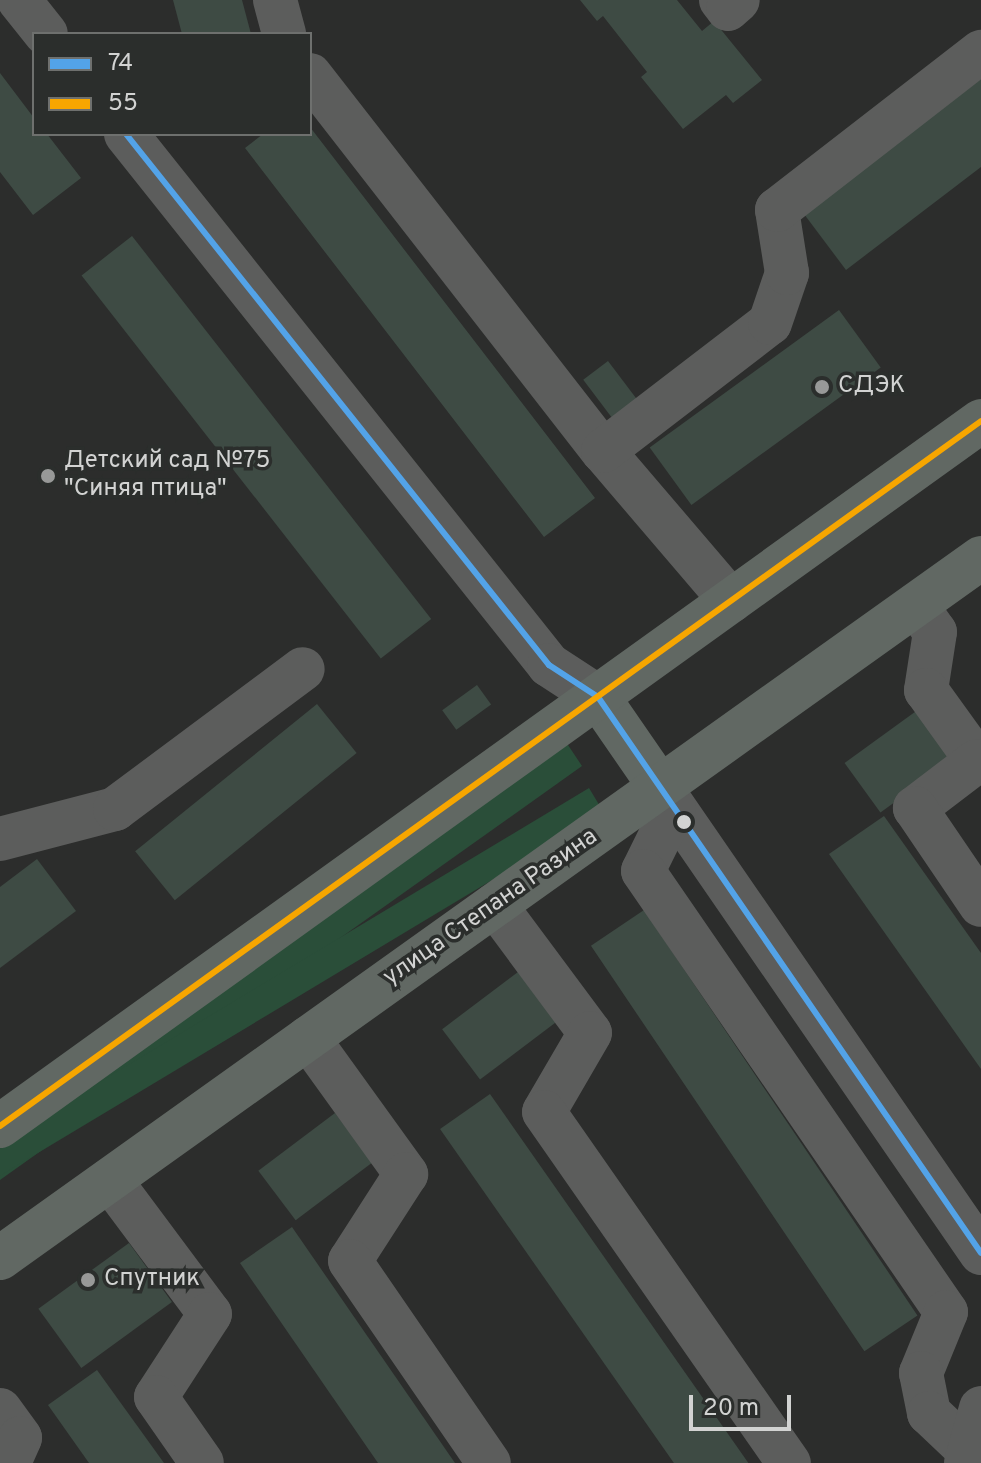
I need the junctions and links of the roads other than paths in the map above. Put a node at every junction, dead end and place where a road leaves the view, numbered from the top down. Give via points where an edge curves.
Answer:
1 (19, 0) edge
2 (275, 0) edge
3 (721, 0) edge
4 (738, 0) edge
5 (44, 32) edge
6 (283, 32) edge
7 (981, 52) edge
8 (312, 78) edge
9 (128, 136) edge
10 (981, 421) edge
11 (603, 451) junction
12 (981, 558) edge
13 (731, 601) junction
14 (916, 605) junction
15 (303, 669) dead end
16 (598, 697) junction
17 (667, 798) junction
18 (0, 839) edge
19 (495, 905) junction
20 (981, 905) edge
21 (308, 1038) junction
22 (0, 1126) edge
23 (110, 1180) junction
24 (981, 1253) edge
25 (0, 1258) edge
26 (981, 1408) edge
27 (0, 1410) edge
28 (967, 1457) edge
29 (9, 1463) edge
30 (202, 1463) edge
31 (489, 1463) edge
32 (789, 1463) edge

1 - 5 street
2 - 6 street
3 - 4 street via 728,9
7 - 11 street via 777,210 787,273 770,323
8 - 11 street
9 - 16 street via 549,665
10 - 13 main road
11 - 13 street
12 - 14 main road, улица Степана Разина
13 - 16 main road
14 - 17 main road, улица Степана Разина
14 - 20 street via 935,632 926,690 977,761 915,808
15 - 18 street via 115,809
16 - 17 main road
16 - 22 main road
17 - 19 main road, улица Степана Разина
17 - 24 street
17 - 28 street via 643,871 946,1312 921,1373 929,1413
19 - 21 main road, улица Степана Разина
19 - 32 street via 590,1033 544,1112
21 - 23 main road, улица Степана Разина
21 - 31 street via 406,1174 350,1261
23 - 25 main road, улица Степана Разина
23 - 30 street via 210,1314 156,1397
26 - 28 street
27 - 29 street via 20,1438

